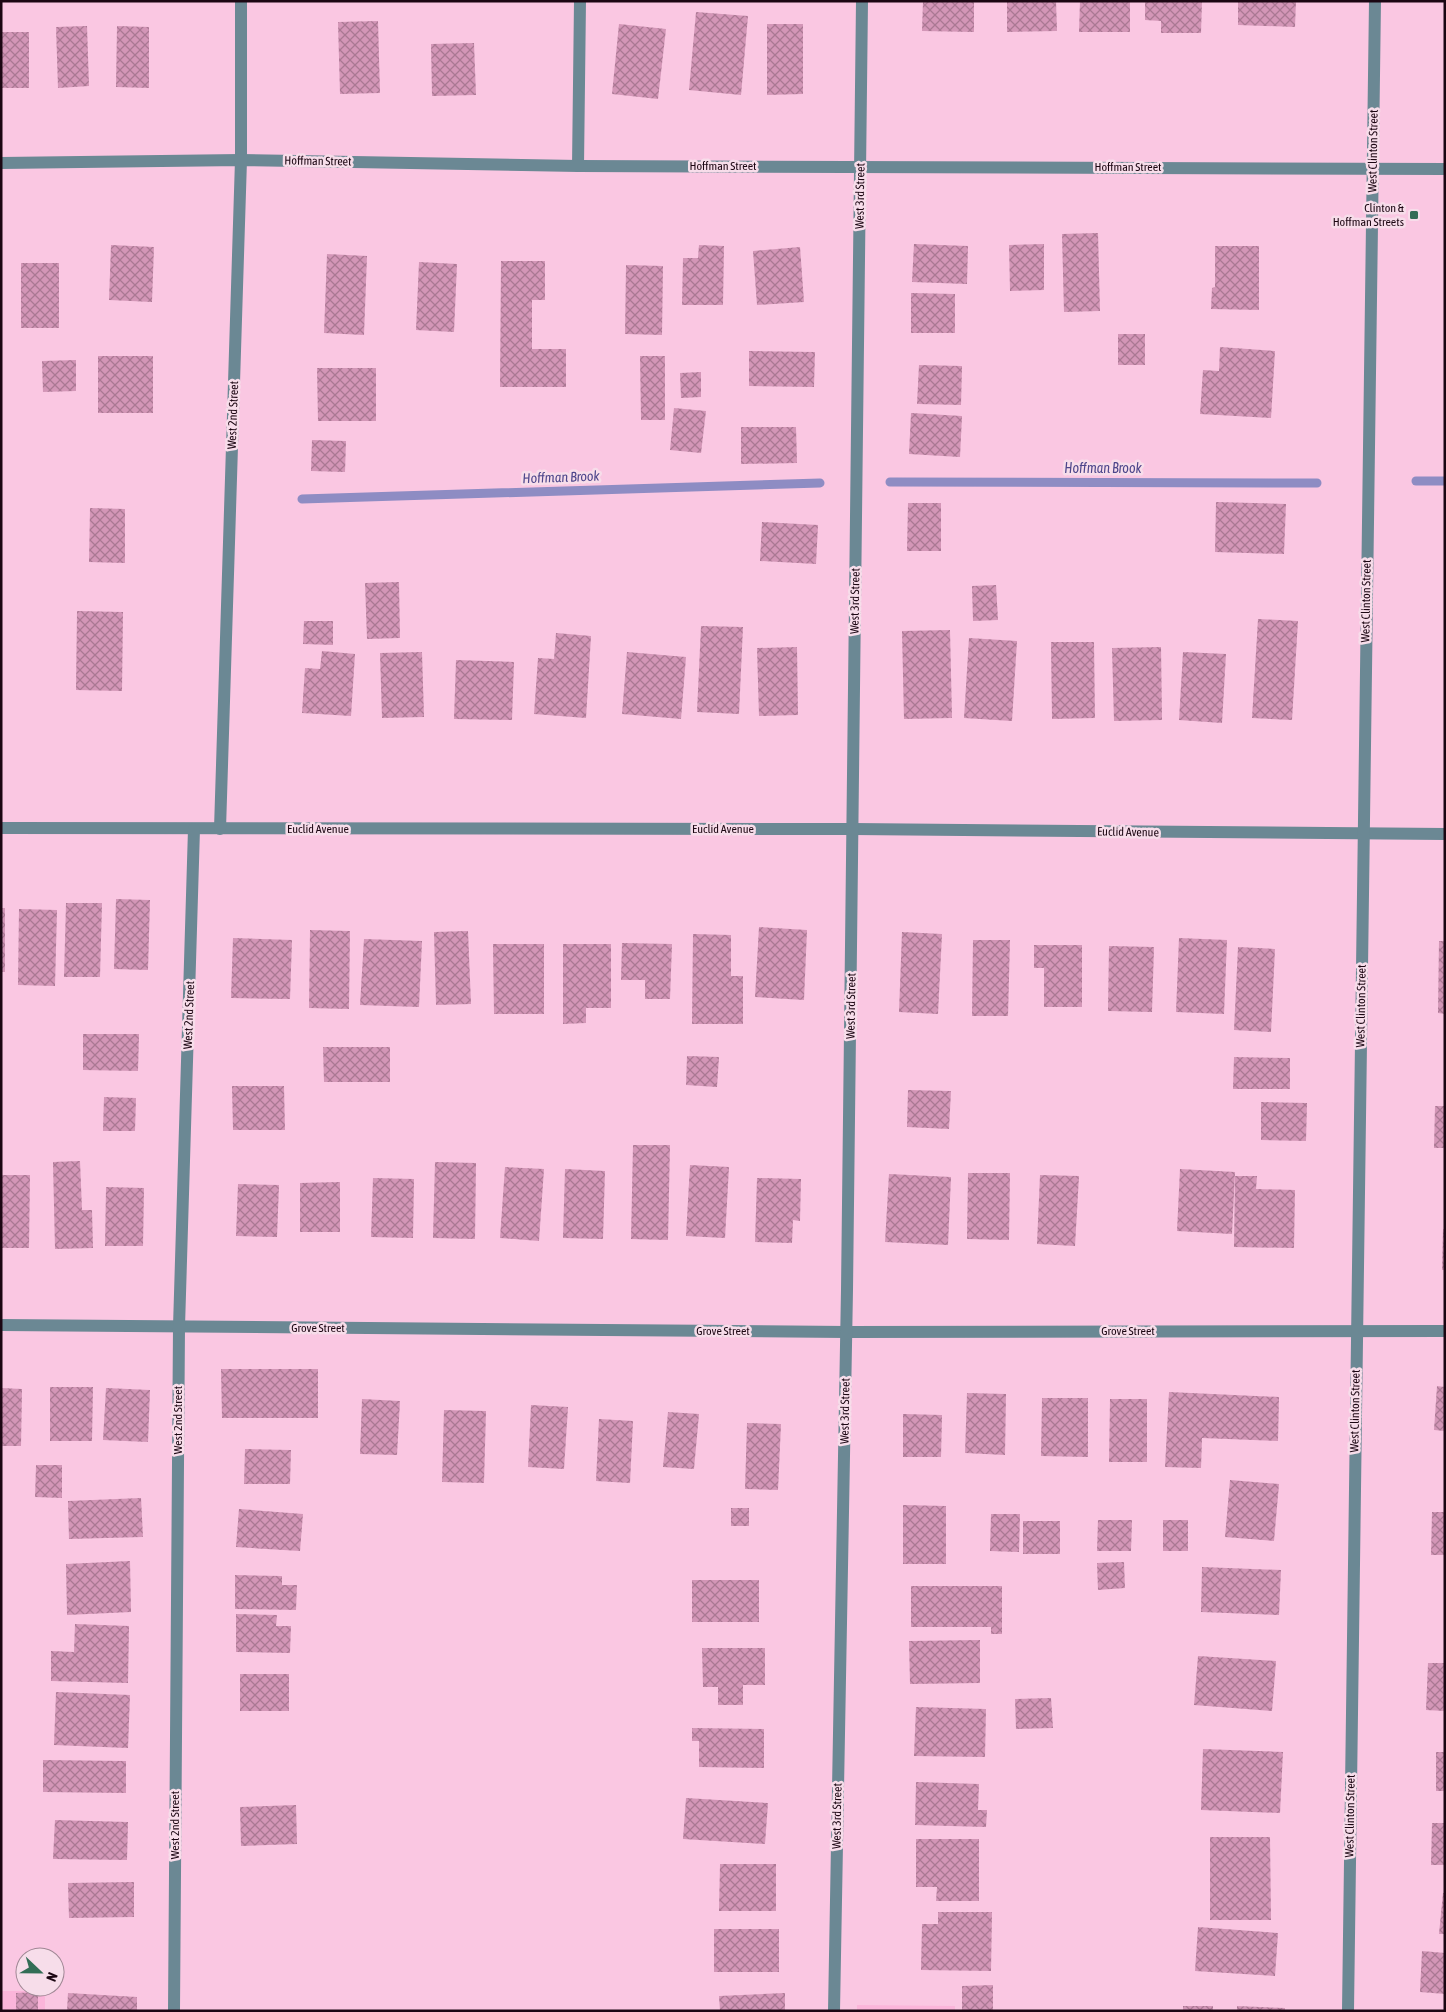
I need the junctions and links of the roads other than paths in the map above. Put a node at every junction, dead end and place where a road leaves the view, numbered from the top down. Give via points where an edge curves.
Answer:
1 (242, 1) edge
2 (580, 1) edge
3 (862, 1) edge
4 (1375, 1) edge
5 (241, 160) junction
6 (1, 162) edge
7 (578, 166) junction
8 (860, 166) junction
9 (1373, 169) junction
10 (1445, 169) edge
11 (1, 828) edge
12 (194, 829) junction
13 (220, 829) junction
14 (853, 829) junction
15 (1363, 834) junction
16 (1445, 834) edge
17 (1, 1325) edge
18 (179, 1327) junction
19 (1356, 1330) junction
20 (1445, 1331) edge
21 (846, 1332) junction
22 (174, 2011) edge
23 (834, 2011) edge
24 (1348, 2011) edge

1 - 5 street, West 2nd Street
2 - 7 street
3 - 8 street, West 3rd Street
4 - 9 street, West Clinton Street
5 - 6 street, Hoffman Street
5 - 7 street, Hoffman Street
5 - 13 street, West 2nd Street
7 - 8 street, Hoffman Street
8 - 9 street, Hoffman Street
8 - 14 street, West 3rd Street
9 - 10 street, Hoffman Street
9 - 15 street, West Clinton Street
11 - 12 street, Euclid Avenue
12 - 13 street, Euclid Avenue
12 - 18 street, West 2nd Street
13 - 14 street, Euclid Avenue
14 - 15 street, Euclid Avenue
14 - 21 street, West 3rd Street
15 - 16 street, Euclid Avenue
15 - 19 street, West Clinton Street
17 - 18 street, Grove Street
18 - 21 street, Grove Street
18 - 22 street, West 2nd Street
19 - 20 street, Grove Street
19 - 21 street, Grove Street
19 - 24 street, West Clinton Street
21 - 23 street, West 3rd Street

